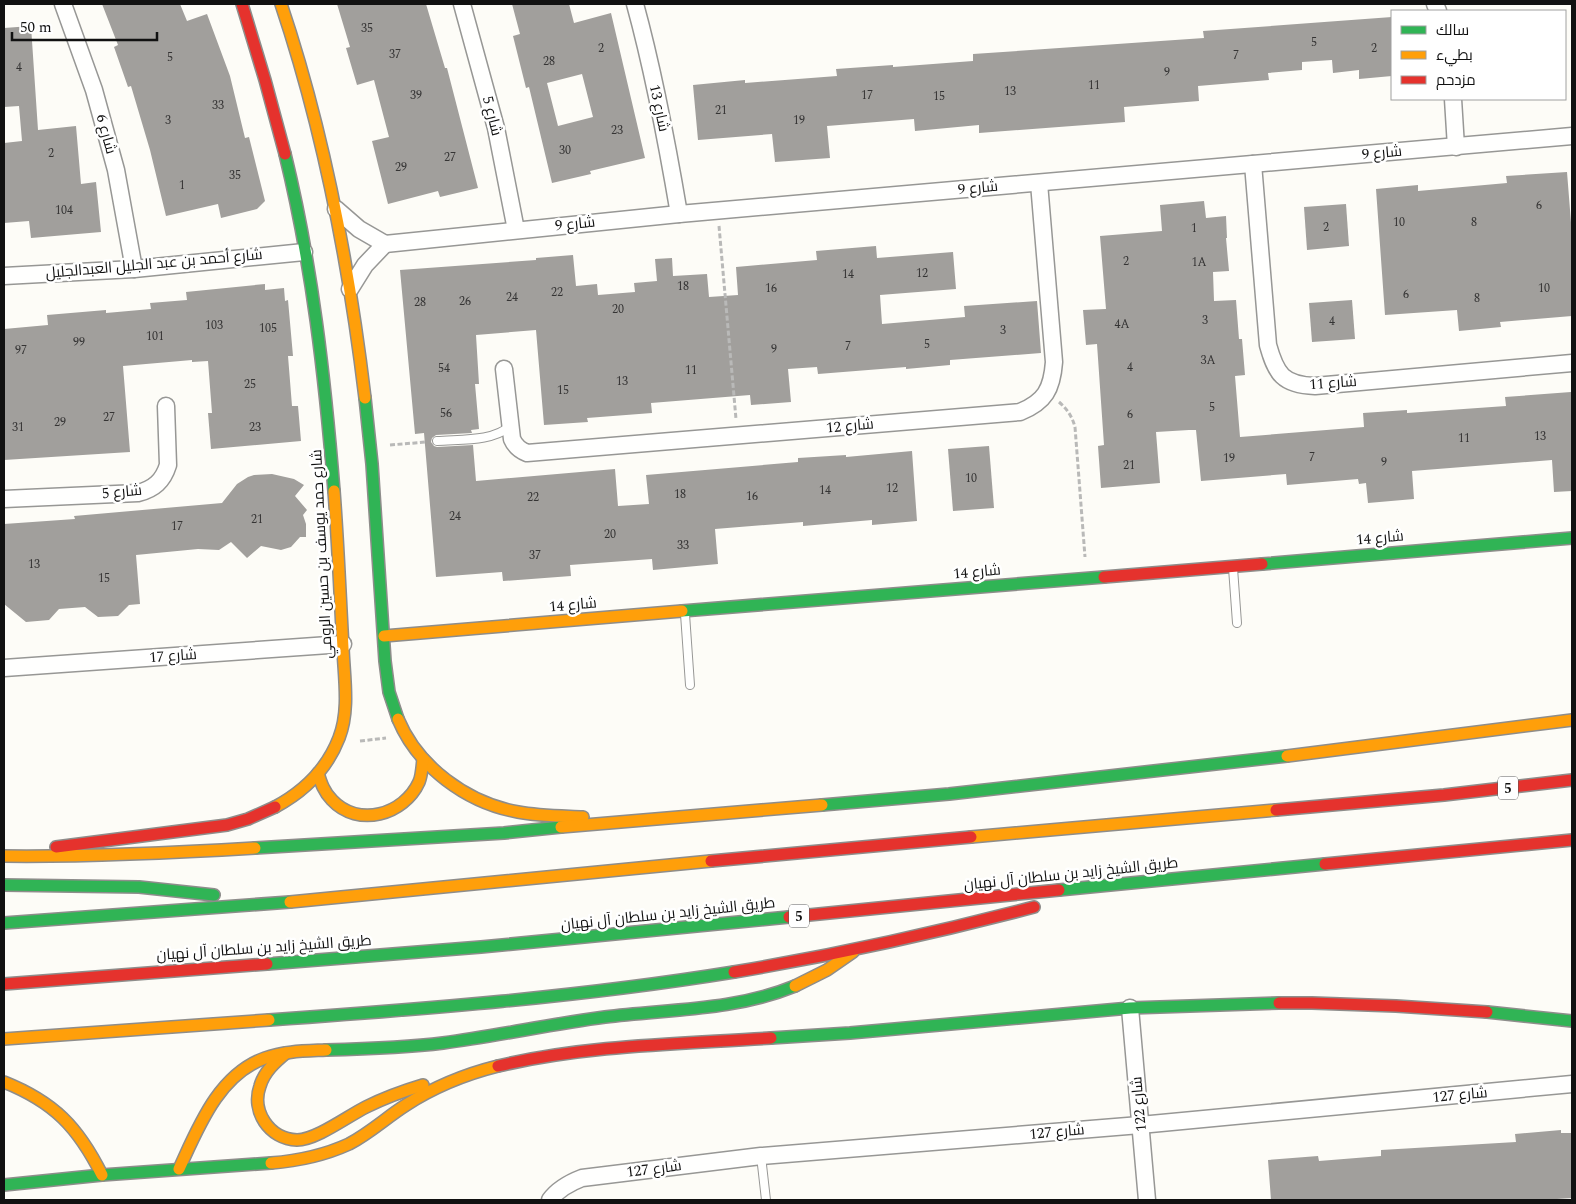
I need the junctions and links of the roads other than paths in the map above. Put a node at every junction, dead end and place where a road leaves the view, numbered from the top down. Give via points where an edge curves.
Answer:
1 (63, 4) edge
2 (242, 4) edge
3 (282, 4) edge
4 (462, 4) edge
5 (635, 4) edge
6 (1453, 100) edge
7 (1572, 136) edge
8 (1456, 146) junction
9 (1252, 164) junction
10 (1038, 182) junction
11 (336, 209) junction
12 (679, 214) junction
13 (516, 230) junction
14 (385, 244) junction
15 (304, 252) junction
16 (134, 269) junction
17 (4, 276) edge
18 (350, 289) junction
19 (1572, 363) edge
20 (504, 370) dead end
21 (166, 406) dead end
22 (510, 426) junction
23 (437, 441) road end
24 (4, 499) edge
25 (1572, 538) edge
26 (1233, 566) junction
27 (685, 611) junction
28 (1237, 623) dead end
29 (384, 636) junction
30 (343, 644) junction
31 (4, 668) edge
32 (690, 685) dead end
33 (1572, 720) edge
34 (423, 760) junction
35 (318, 773) junction
36 (1529, 774) dead end
37 (1572, 780) edge
38 (1444, 795) junction
39 (639, 820) junction
40 (1572, 840) edge
41 (4, 855) edge
42 (4, 885) edge
43 (1113, 885) junction
44 (288, 902) junction
45 (4, 922) edge
46 (858, 948) junction
47 (4, 984) edge
48 (1130, 1008) junction
49 (1572, 1021) edge
50 (4, 1039) edge
51 (287, 1052) junction
52 (461, 1078) junction
53 (4, 1082) edge
54 (1572, 1084) edge
55 (1140, 1125) junction
56 (762, 1156) junction
57 (179, 1169) junction
58 (102, 1176) junction
59 (4, 1185) edge
60 (550, 1200) edge
61 (766, 1200) edge
62 (1147, 1200) edge

1 - 16 street, شارع 6 via 94,90 116,170
2 - 15 main road, شارع حمد يوسف بن حسين الرومي via 274,110
3 - 11 main road via 311,100
4 - 13 street, شارع 5 via 496,128
5 - 12 street, شارع 13 via 666,137
6 - 8 street
7 - 8 street, شارع 9
8 - 9 street, شارع 9
9 - 10 street, شارع 9
9 - 19 street, شارع 11 via 1268,345 1276,368 1291,382 1315,386
10 - 12 street, شارع 9
10 - 22 street, شارع 12 via 1054,362 1053,378 1045,395 1029,408 1020,412 527,453 515,445
11 - 14 street via 359,229
11 - 18 main road
12 - 13 street, شارع 9
13 - 14 street, شارع 9
14 - 18 street via 365,265
15 - 16 street, شارع أحمد بن عبد الجليل العبدالجليل
15 - 30 main road, شارع حمد يوسف بن حسين الرومي via 331,449
16 - 17 street, شارع أحمد بن عبد الجليل العبدالجليل
18 - 29 main road via 371,446
20 - 22 street, شارع 12
21 - 24 street, شارع 5 via 168,465 154,487 138,492
22 - 23 lane via 492,437
25 - 26 main road, شارع 14
26 - 27 main road, شارع 14
26 - 28 lane
27 - 29 main road, شارع 14
27 - 32 lane
29 - 34 main road via 389,691 395,713
30 - 31 street, شارع 17
30 - 35 main road, شارع حمد يوسف بن حسين الرومي via 345,717 337,744
33 - 39 main road via 1343,750 959,792
34 - 35 main road via 420,778 404,804 376,815 358,815 337,805 322,786
34 - 39 main road via 466,794 500,808 536,814
35 - 41 main road, شارع حمد يوسف بن حسين الرومي via 282,805 246,821
36 - 38 main road
37 - 38 main road, 5
38 - 44 main road, 5 via 770,854
39 - 41 main road via 496,834 217,851 73,857
40 - 43 main road, طريق الشيخ زايد بن سلطان آل نهيان / 5
42 - 44 main road via 139,887
43 - 46 main road, 5
43 - 47 main road, طريق الشيخ زايد بن سلطان آل نهيان / 5 via 481,947
44 - 45 main road, 5
46 - 50 main road, 5 via 686,979 505,1002
46 - 51 main road via 803,983 738,1003 568,1022 416,1046
48 - 49 main road via 1312,1003 1480,1011
48 - 52 main road via 850,1034 583,1052 520,1061
48 - 55 street, شارع 122
51 - 52 main road via 263,1079 257,1104 268,1128 295,1140 315,1136 366,1106 394,1094
51 - 57 main road via 255,1063 227,1084 207,1112
52 - 57 main road via 406,1105 368,1133 330,1151 294,1161
53 - 58 main road via 36,1096 68,1122 93,1156
54 - 55 street, شارع 127
55 - 56 street, شارع 127
55 - 62 street, شارع 122
56 - 60 street, شارع 127 via 582,1178 566,1184
56 - 61 lane
57 - 58 main road
58 - 59 main road

